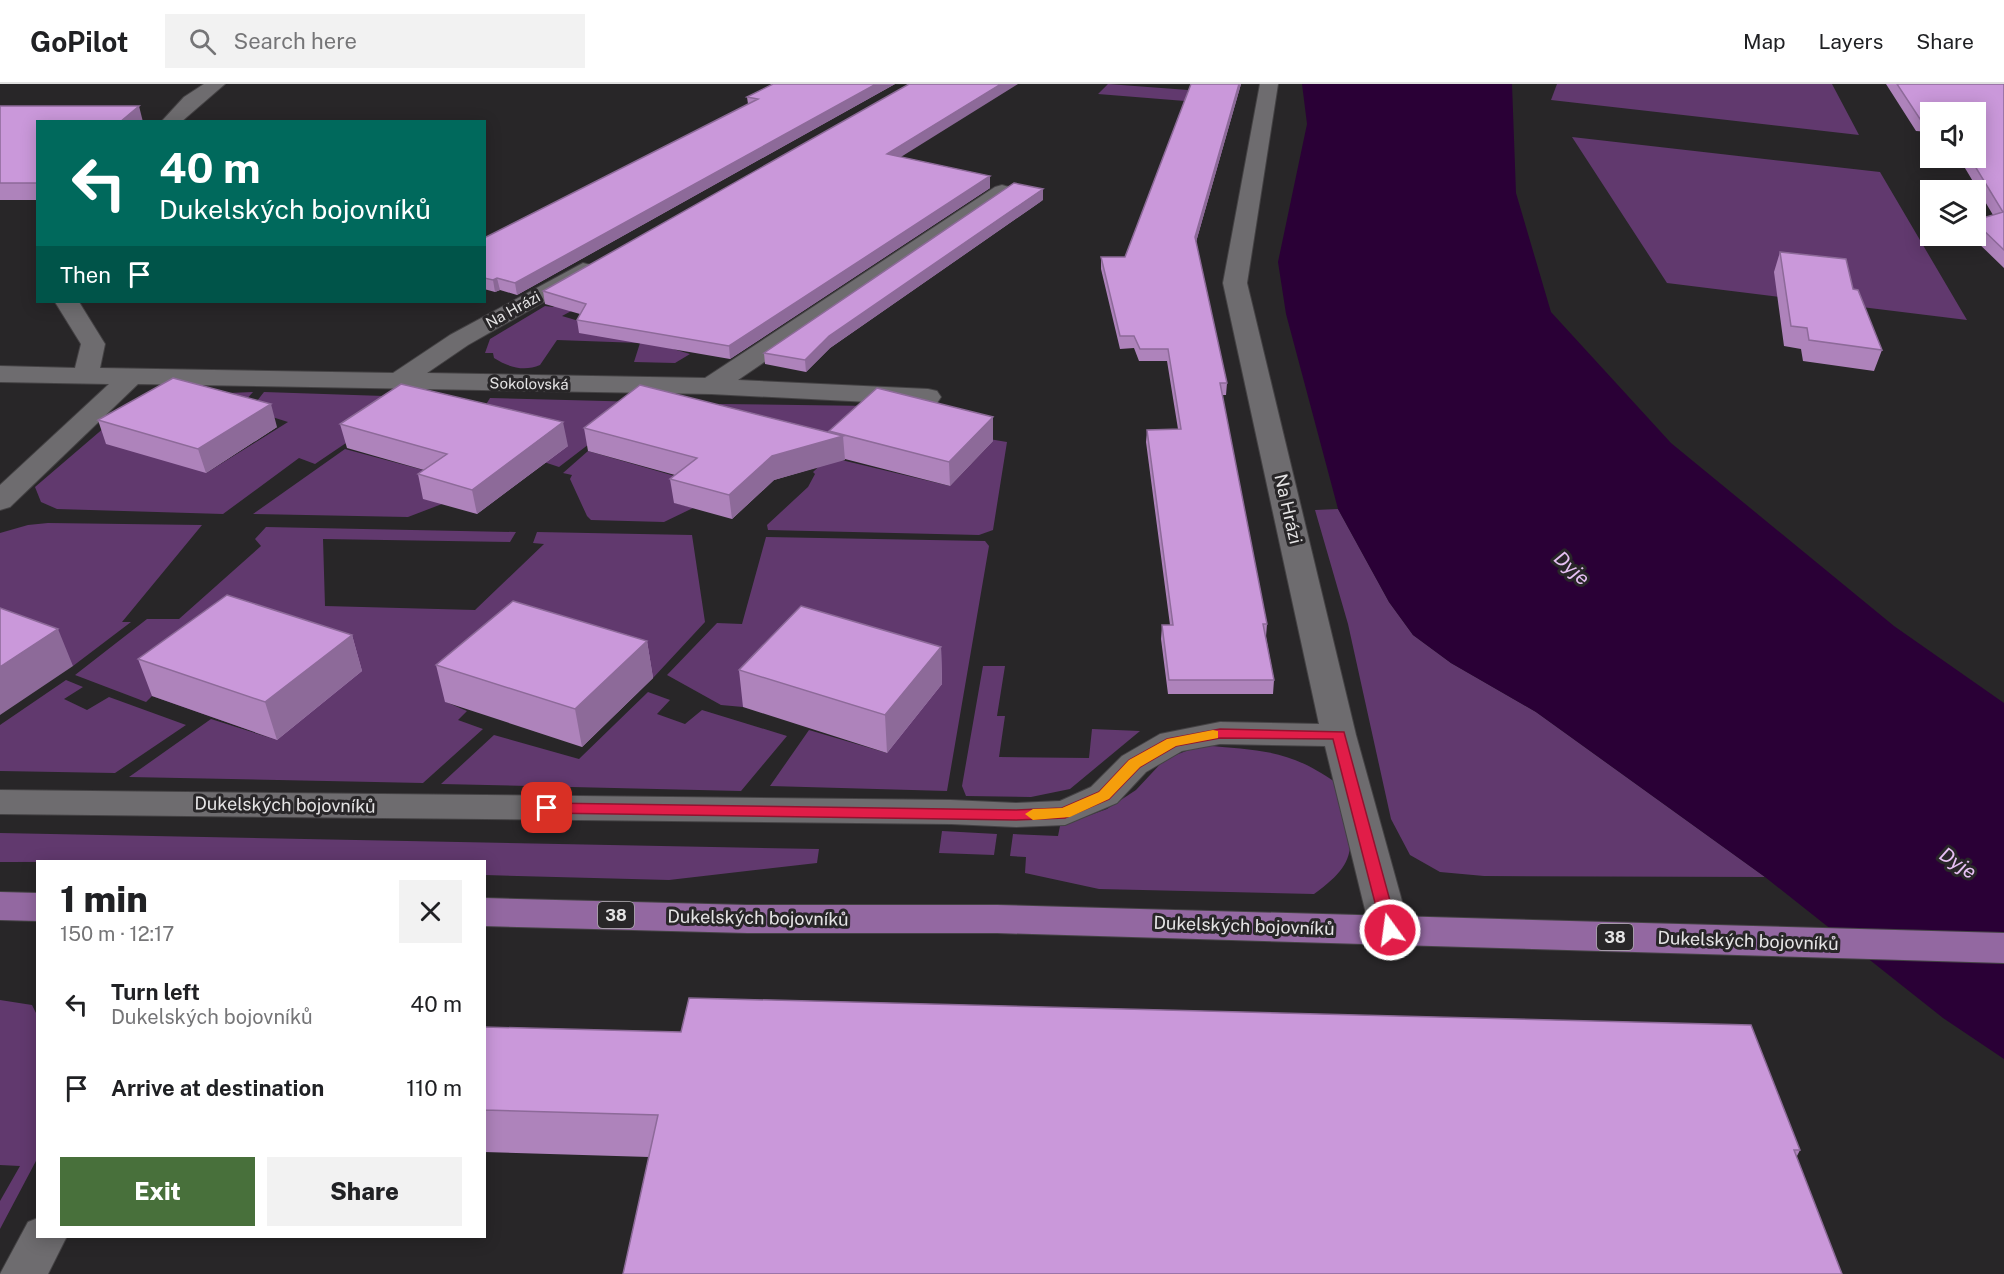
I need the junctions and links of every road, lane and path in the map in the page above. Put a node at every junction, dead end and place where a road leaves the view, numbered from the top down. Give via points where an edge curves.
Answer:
1 (216, 84) edge
2 (1269, 84) edge
3 (172, 120) edge
4 (1002, 191) edge
5 (601, 260) edge
6 (68, 303) edge
7 (0, 374) edge
8 (86, 375) junction
9 (131, 377) junction
10 (397, 382) junction
11 (711, 386) junction
12 (928, 397) dead end
13 (0, 501) edge
14 (1339, 735) junction
15 (0, 802) edge
16 (0, 906) edge
17 (36, 907) edge
18 (486, 912) edge
19 (1390, 930) junction
20 (2004, 948) edge
21 (43, 1238) edge
22 (24, 1274) edge

1 - 3 street
2 - 14 street, Na Hrázi via 1234,283
4 - 11 street
5 - 10 street, Na Hrázi via 459,340
6 - 8 street via 93,344
7 - 8 street, Sokolovská
8 - 9 street, Sokolovská
9 - 10 street, Sokolovská
9 - 13 street
10 - 11 street, Sokolovská
11 - 12 street, Sokolovská
14 - 15 street, Dukelských bojovníků via 1220,733 1172,742 1134,764 1104,795 1065,813
14 - 19 street, Na Hrázi
16 - 17 main road
18 - 19 main road, Dukelských bojovníků / 38 via 747,919 997,919
19 - 20 main road, Dukelských bojovníků / 38
21 - 22 street

